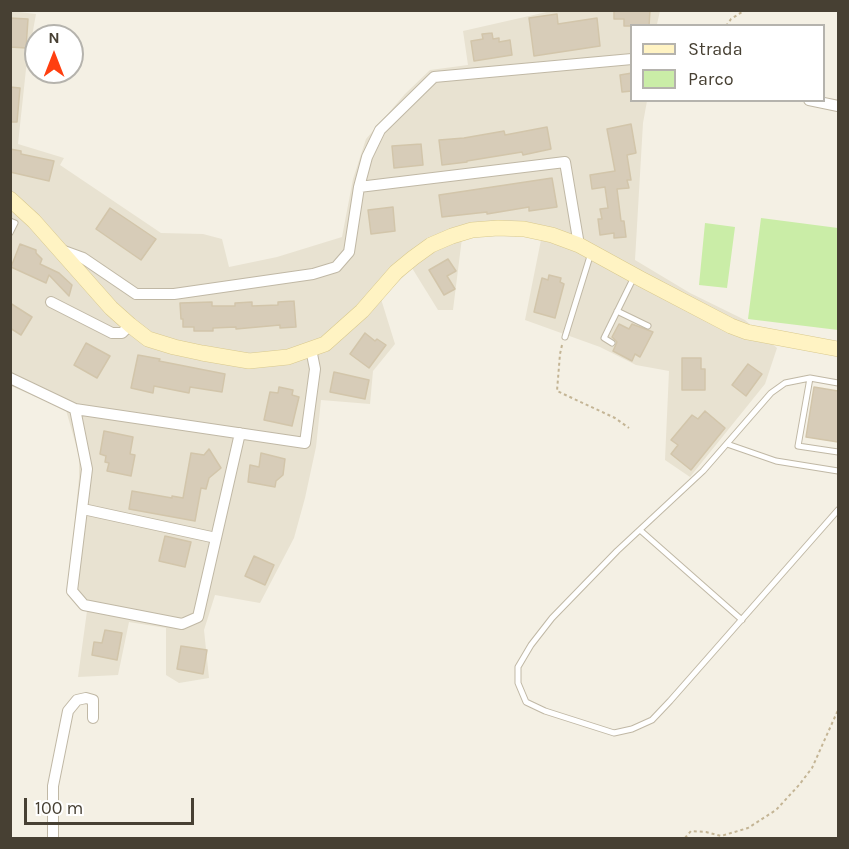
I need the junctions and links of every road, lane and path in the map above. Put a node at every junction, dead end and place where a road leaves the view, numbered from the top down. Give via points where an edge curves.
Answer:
1 (745, 10) edge
2 (727, 24) edge
3 (630, 59) edge
4 (818, 102) edge
5 (838, 106) edge
6 (359, 187) junction
7 (10, 198) edge
8 (10, 221) edge
9 (10, 233) edge
10 (586, 248) junction
11 (57, 249) junction
12 (634, 275) junction
13 (51, 303) dead end
14 (617, 311) junction
15 (130, 325) junction
16 (648, 326) dead end
17 (565, 336) joint
18 (612, 343) dead end
19 (310, 349) junction
20 (838, 349) edge
21 (10, 378) edge
22 (810, 378) junction
23 (838, 383) edge
24 (75, 410) junction
25 (629, 428) dead end
26 (240, 434) junction
27 (727, 444) junction
28 (838, 452) edge
29 (838, 471) edge
30 (83, 509) junction
31 (838, 510) edge
32 (640, 530) junction
33 (216, 538) junction
34 (742, 620) junction
35 (838, 710) edge
36 (93, 718) dead end
37 (53, 838) edge
38 (685, 838) edge

1 - 2 path
3 - 6 street via 434,77 380,130
4 - 5 street
6 - 10 street via 565,162
6 - 11 street via 349,252 336,267 313,274 174,294 136,294 83,258
7 - 11 main road
8 - 9 lane via 15,223
10 - 12 main road
10 - 17 lane
10 - 19 main road via 524,229 472,230 452,236 413,258 326,344
11 - 15 main road
12 - 14 lane
12 - 20 main road via 747,332
13 - 15 street via 112,333 122,333
14 - 16 lane
14 - 18 lane via 604,338
15 - 19 main road via 148,339 174,347 249,361 288,357
17 - 25 path via 557,391
19 - 26 street via 315,369 305,443
21 - 24 street
22 - 23 lane
22 - 27 lane via 785,383 771,393
22 - 28 lane via 798,446
24 - 26 street
24 - 30 street via 87,469
26 - 33 street
27 - 29 lane via 776,461
27 - 32 lane
30 - 33 street
30 - 33 street via 72,591 84,605 182,624 198,617
31 - 34 lane
32 - 34 lane
32 - 34 lane via 552,618 531,645 518,667 518,683 526,702 614,733 633,729 652,720
35 - 38 path via 812,768 776,810 748,828 721,836 692,831
36 - 37 street via 93,700 86,698 77,700 68,711 53,786

